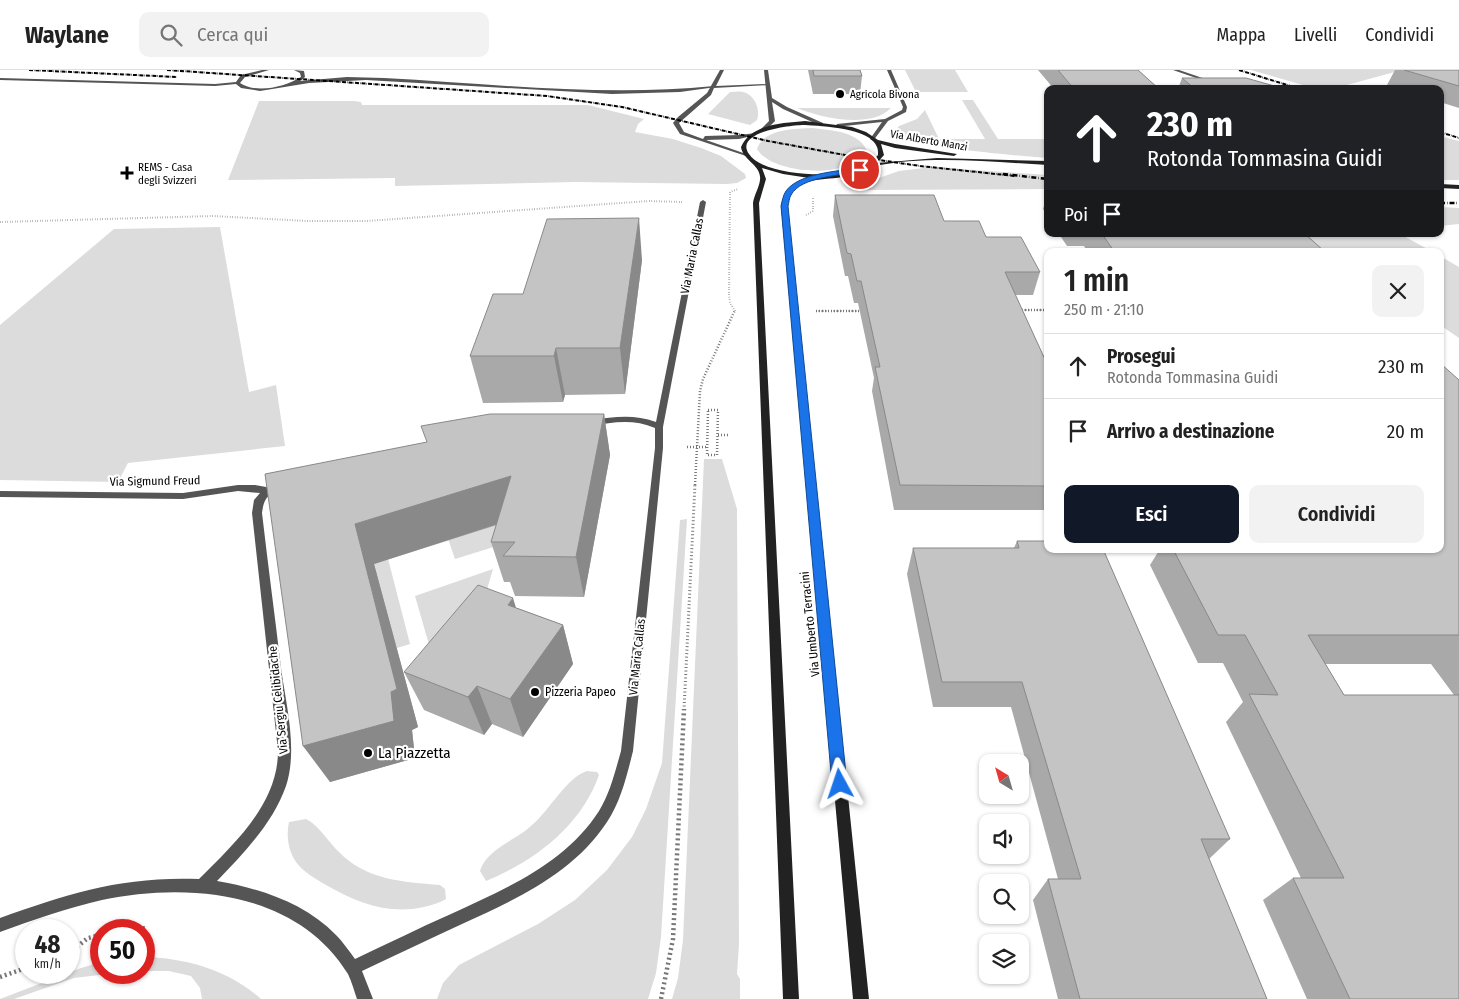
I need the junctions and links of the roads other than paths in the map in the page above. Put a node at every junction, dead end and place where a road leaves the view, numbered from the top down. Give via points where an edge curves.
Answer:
1 (267, 70) edge
2 (296, 70) edge
3 (722, 70) edge
4 (766, 70) edge
5 (889, 70) edge
6 (1175, 70) edge
7 (302, 72) junction
8 (0, 78) edge
9 (346, 79) junction
10 (237, 83) junction
11 (290, 84) junction
12 (767, 85) junction
13 (1221, 85) edge
14 (714, 87) junction
15 (769, 98) junction
16 (886, 120) junction
17 (821, 124) junction
18 (836, 126) junction
19 (763, 130) junction
20 (754, 134) junction
21 (699, 138) junction
22 (874, 140) junction
23 (747, 156) junction
24 (979, 159) junction
25 (756, 163) junction
26 (1044, 163) edge
27 (871, 166) junction
28 (820, 176) junction
29 (1444, 186) edge
30 (1459, 187) edge
31 (703, 202) road end
32 (582, 424) edge
33 (659, 427) junction
34 (284, 482) edge
35 (267, 491) junction
36 (0, 494) edge
37 (203, 885) junction
38 (0, 925) edge
39 (353, 968) junction
40 (365, 999) edge
41 (792, 999) edge
42 (861, 999) edge

1 - 10 street via 243,76
2 - 7 street
3 - 14 street
4 - 12 street
5 - 16 street via 905,107 901,114
6 - 13 street
7 - 9 street
7 - 11 street via 301,79
8 - 10 street
9 - 11 street
9 - 14 street via 591,92
10 - 11 street via 255,89
12 - 14 street
12 - 15 street
14 - 21 street via 676,123 682,133
15 - 17 street
15 - 19 street via 772,121
16 - 18 street
16 - 22 street
17 - 18 main road, Via Alberto Manzi
17 - 19 main road, Via Alberto Manzi via 790,124
18 - 22 main road, Via Alberto Manzi via 857,131
19 - 20 main road, Via Alberto Manzi
20 - 21 street
20 - 23 main road via 744,145
21 - 23 street
22 - 24 main road, Via Alberto Manzi
22 - 27 main road via 881,148 881,155
23 - 25 main road
24 - 26 main road, Via Alberto Manzi
24 - 27 main road, Via Alberto Manzi via 917,160
25 - 28 main road via 785,173
25 - 41 main road via 764,180 756,203
27 - 28 main road, Via Alberto Manzi via 846,174
28 - 42 main road, Via Umberto Terracini via 791,189 785,197 784,206
29 - 30 main road
31 - 33 street, Via Maria Callas
32 - 33 street via 637,419
33 - 39 street, Via Maria Callas via 627,751 619,784 601,819 576,848 523,888
34 - 35 street
35 - 36 street, Via Sigmund Freud via 238,488 182,496
35 - 37 street, Via Sergiu Celibidache via 259,500 257,512 283,732 283,773 258,823 240,848
37 - 38 street via 179,883 102,893
37 - 39 street via 264,898 303,917 332,942
39 - 40 street

